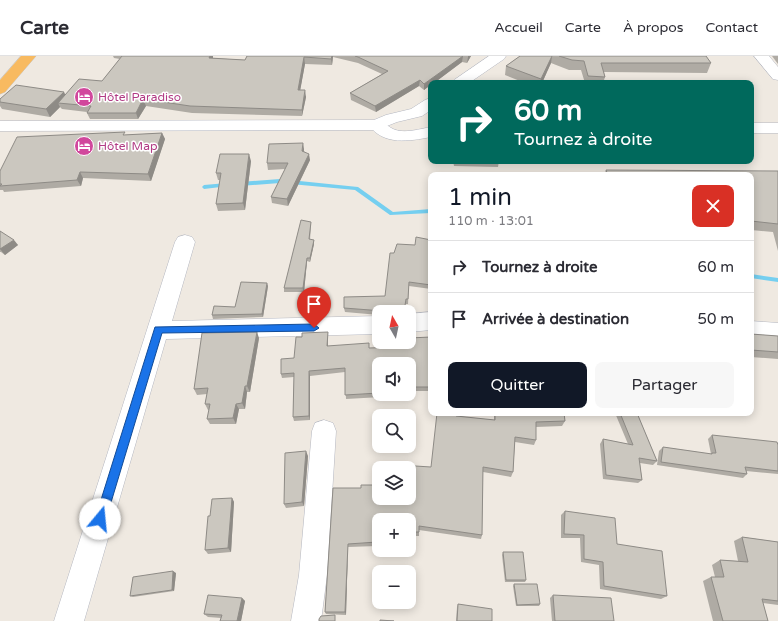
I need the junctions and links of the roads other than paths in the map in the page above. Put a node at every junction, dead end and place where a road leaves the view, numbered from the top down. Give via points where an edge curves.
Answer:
1 (29, 56) edge
2 (499, 56) edge
3 (761, 56) edge
4 (778, 76) edge
5 (463, 80) edge
6 (0, 89) edge
7 (428, 105) edge
8 (416, 113) junction
9 (428, 116) edge
10 (377, 125) junction
11 (0, 126) edge
12 (754, 128) edge
13 (778, 128) edge
14 (428, 133) edge
15 (185, 242) dead end
16 (428, 321) edge
17 (416, 322) edge
18 (372, 325) edge
19 (158, 330) junction
20 (754, 330) edge
21 (778, 332) edge
22 (324, 431) dead end
23 (69, 621) edge
24 (306, 621) edge

1 - 6 highway
2 - 5 street
3 - 4 street
7 - 8 street
8 - 9 street
8 - 10 street via 392,118
10 - 11 street
10 - 14 street via 394,136
12 - 13 street
15 - 19 street
16 - 17 street
18 - 19 street
19 - 23 street
20 - 21 street
22 - 24 street

